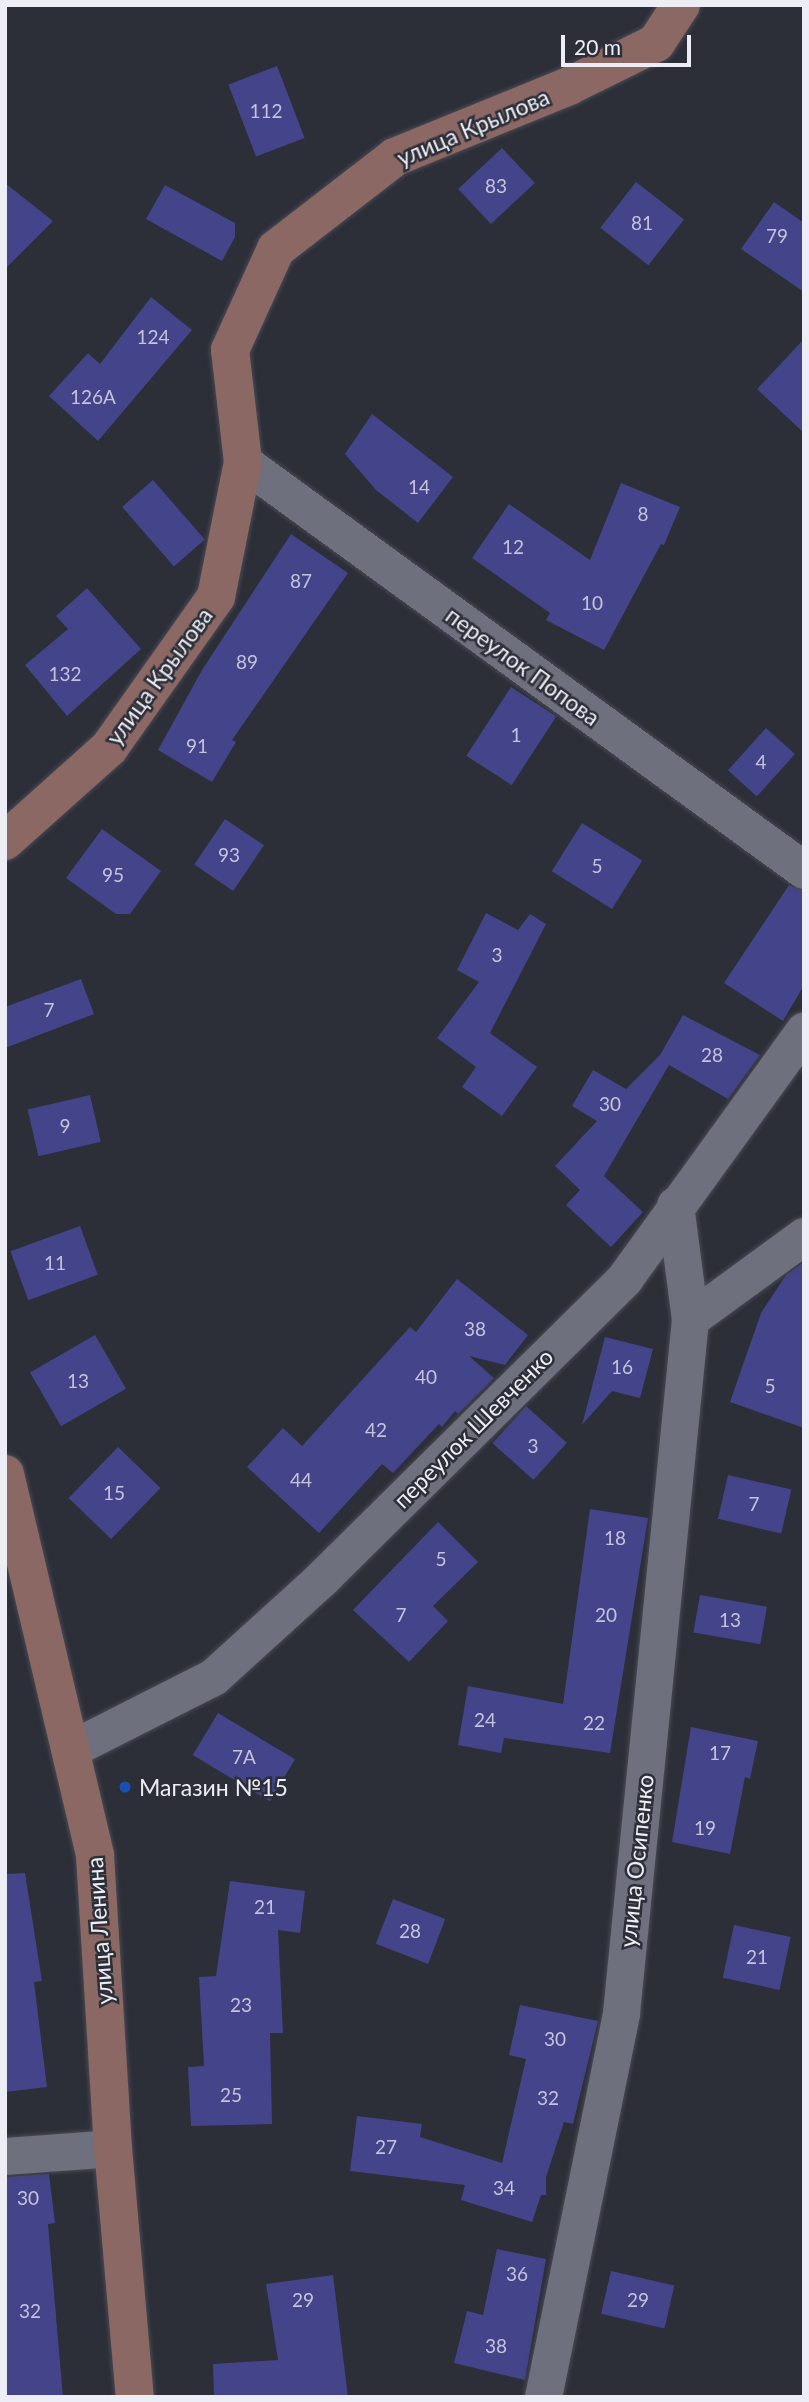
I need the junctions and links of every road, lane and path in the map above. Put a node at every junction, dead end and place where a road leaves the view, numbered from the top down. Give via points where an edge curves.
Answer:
1 (681, 5) edge
2 (243, 462) junction
3 (5, 841) edge
4 (804, 870) edge
5 (804, 1030) edge
6 (675, 1205) junction
7 (804, 1236) edge
8 (690, 1319) junction
9 (5, 1474) edge
10 (71, 1749) junction
11 (113, 2148) junction
12 (5, 2156) edge
13 (135, 2397) edge
14 (544, 2397) edge

1 - 2 street, улица Крылова via 656,43 569,86 395,157 276,248 230,350
2 - 3 street, улица Крылова via 216,597 109,748
2 - 4 street, переулок Попова
5 - 6 street, переулок Шевченко
6 - 8 street, улица Осипенко
6 - 10 street, переулок Шевченко via 624,1279 322,1578 223,1668
7 - 8 street
8 - 14 street, улица Осипенко via 621,2012
9 - 10 street, улица Ленина
10 - 11 street, улица Ленина via 95,1856
11 - 12 street
11 - 13 street, улица Ленина

